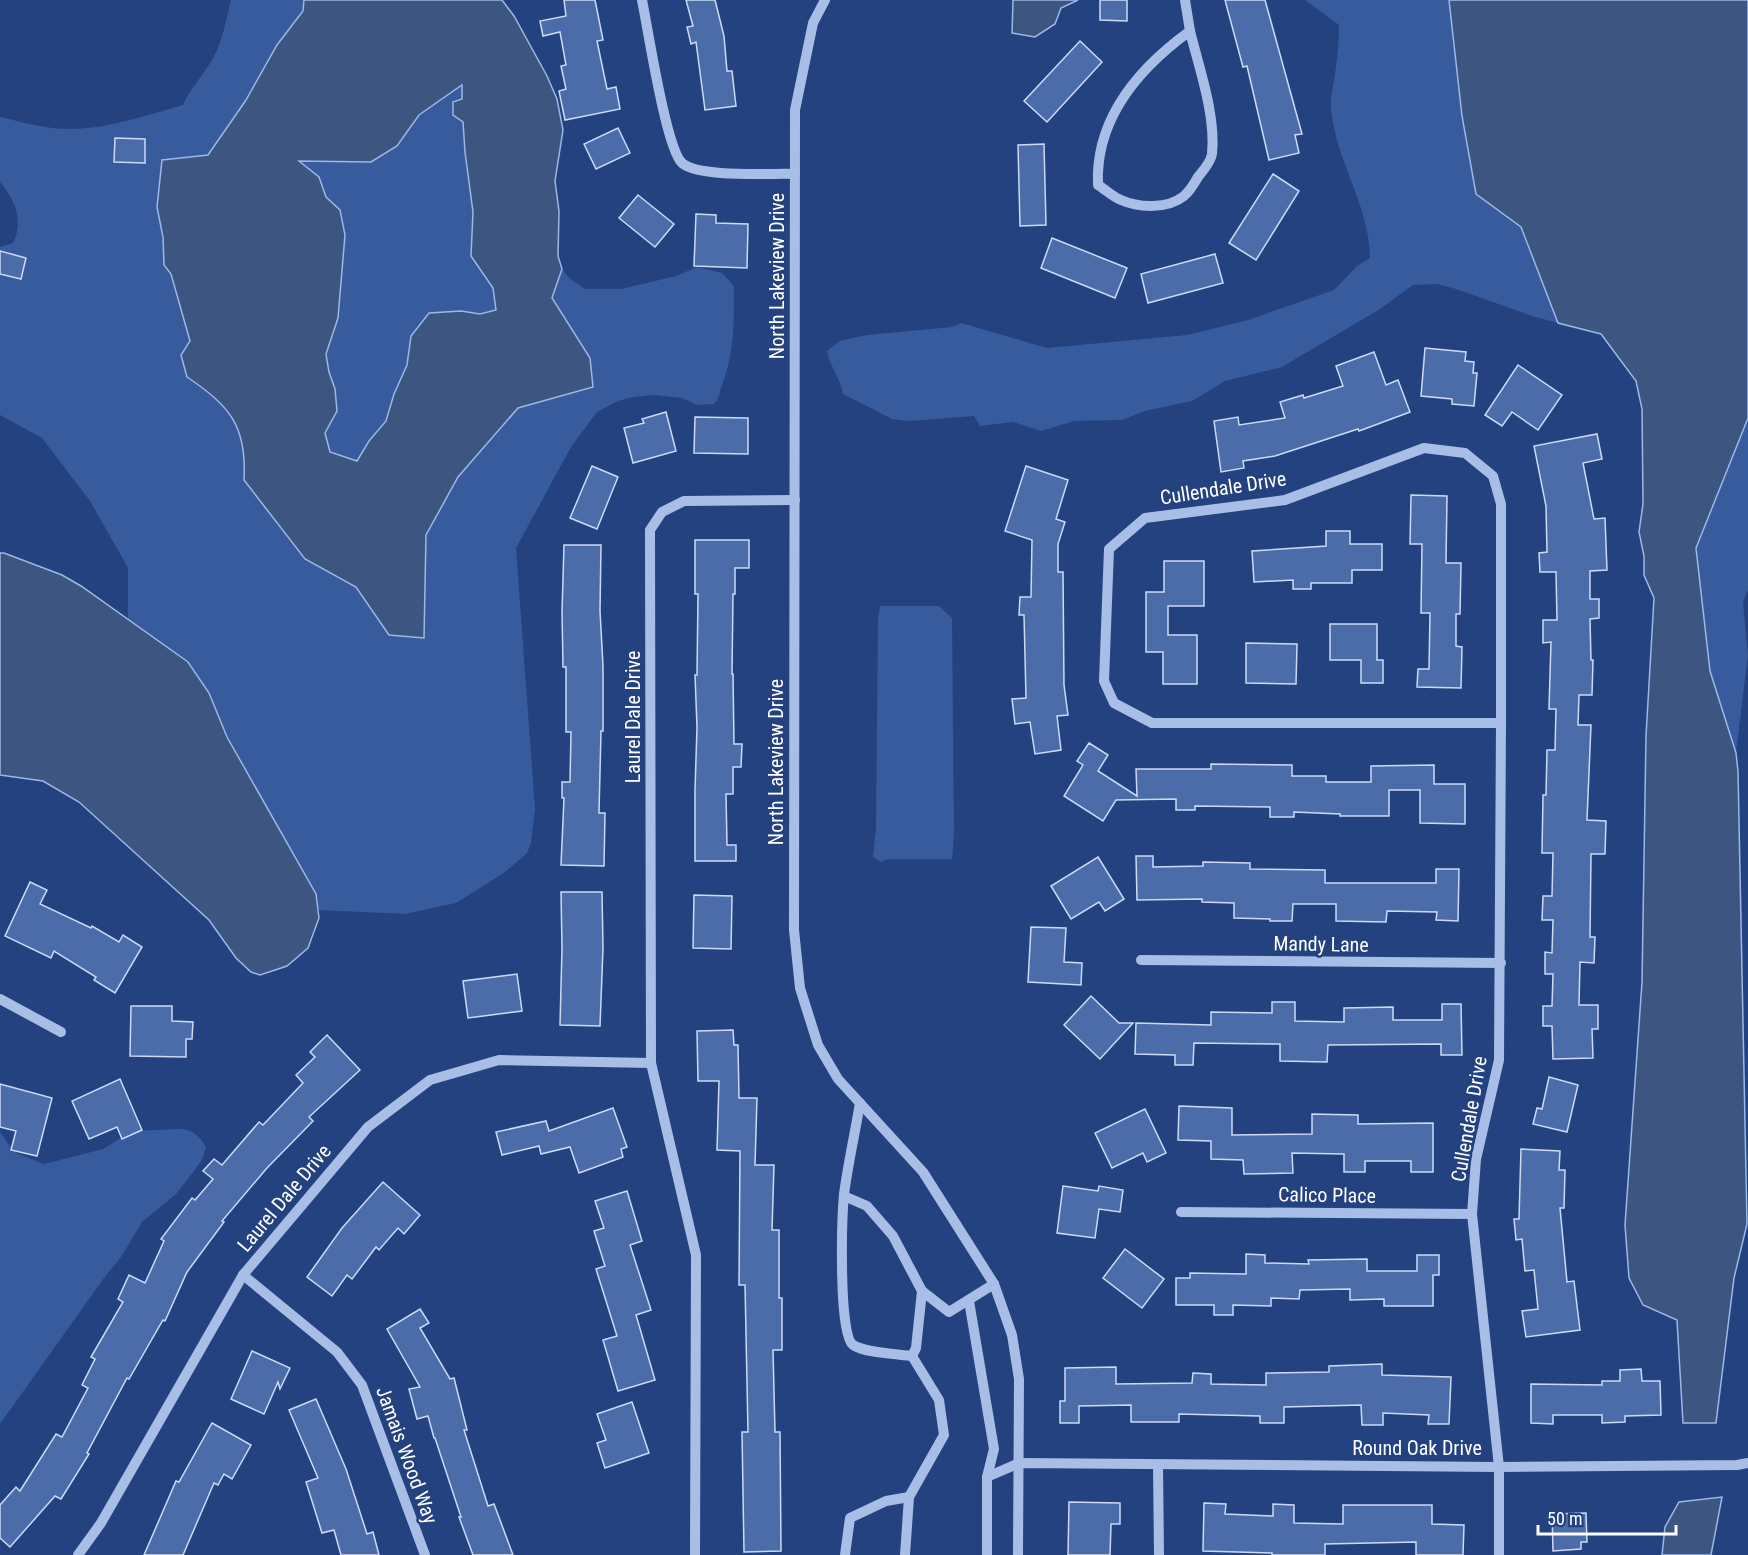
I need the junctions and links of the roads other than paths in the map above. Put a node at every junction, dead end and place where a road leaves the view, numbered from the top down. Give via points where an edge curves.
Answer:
1 (642, 0) edge
2 (825, 0) edge
3 (1185, 0) edge
4 (1190, 31) junction
5 (795, 174) junction
6 (795, 500) junction
7 (1501, 723) junction
8 (1141, 960) dead end
9 (1501, 963) junction
10 (0, 999) edge
11 (61, 1032) dead end
12 (651, 1063) junction
13 (860, 1103) junction
14 (844, 1196) junction
15 (1181, 1212) dead end
16 (1472, 1214) junction
17 (243, 1275) junction
18 (994, 1284) junction
19 (922, 1291) junction
20 (969, 1300) junction
21 (912, 1356) junction
22 (1018, 1463) junction
23 (1748, 1463) edge
24 (1158, 1465) junction
25 (1499, 1467) junction
26 (987, 1477) junction
27 (909, 1497) junction
28 (78, 1555) edge
29 (424, 1555) edge
30 (695, 1555) edge
31 (844, 1555) edge
32 (905, 1555) edge
33 (987, 1555) edge
34 (1018, 1555) edge
35 (1159, 1555) edge
36 (1499, 1555) edge

1 - 5 street via 670,139 682,163 704,172
2 - 5 street, North Lakeview Drive via 813,23 795,110
3 - 4 street
4 - 4 street via 1207,98 1212,156 1183,197 1154,205 1121,200 1098,185 1097,166 1107,129 1123,95 1139,74 1165,48
5 - 6 street, North Lakeview Drive
6 - 12 street, Laurel Dale Drive via 684,501 662,512 650,530
6 - 13 street, North Lakeview Drive via 794,930 800,988 818,1044 838,1079
7 - 7 street, Cullendale Drive via 1501,504 1493,476 1465,453 1424,448 1285,500 1145,518 1109,549 1104,681 1114,704 1152,723
7 - 9 street, Cullendale Drive
8 - 9 street, Mandy Lane
9 - 16 street, Cullendale Drive via 1499,1060 1476,1159
10 - 11 street
12 - 17 street, Laurel Dale Drive via 499,1060 430,1080 368,1127
12 - 30 street, Laurel Dale Drive via 696,1255
13 - 14 street
13 - 18 street, North Lakeview Drive via 923,1172
14 - 19 street via 867,1206 893,1236
14 - 21 street via 843,1314 847,1338 853,1345 866,1349
15 - 16 street, Calico Place
16 - 25 street, Cullendale Drive
17 - 28 street, Laurel Dale Drive via 101,1523
17 - 29 street, Jamais Wood Way via 337,1352 362,1385
18 - 20 street
18 - 22 street, North Lakeview Drive via 1012,1335 1018,1379
19 - 20 street via 949,1312
19 - 21 street
20 - 26 street via 994,1449
21 - 27 street via 939,1400 944,1435
22 - 24 street, Round Oak Drive
22 - 26 street
22 - 34 street, North Lakeview Drive
23 - 25 street, Round Oak Drive
24 - 25 street, Round Oak Drive
24 - 35 street
25 - 36 street, Cullendale Drive
26 - 33 street
27 - 31 street via 886,1501 850,1518
27 - 32 street

